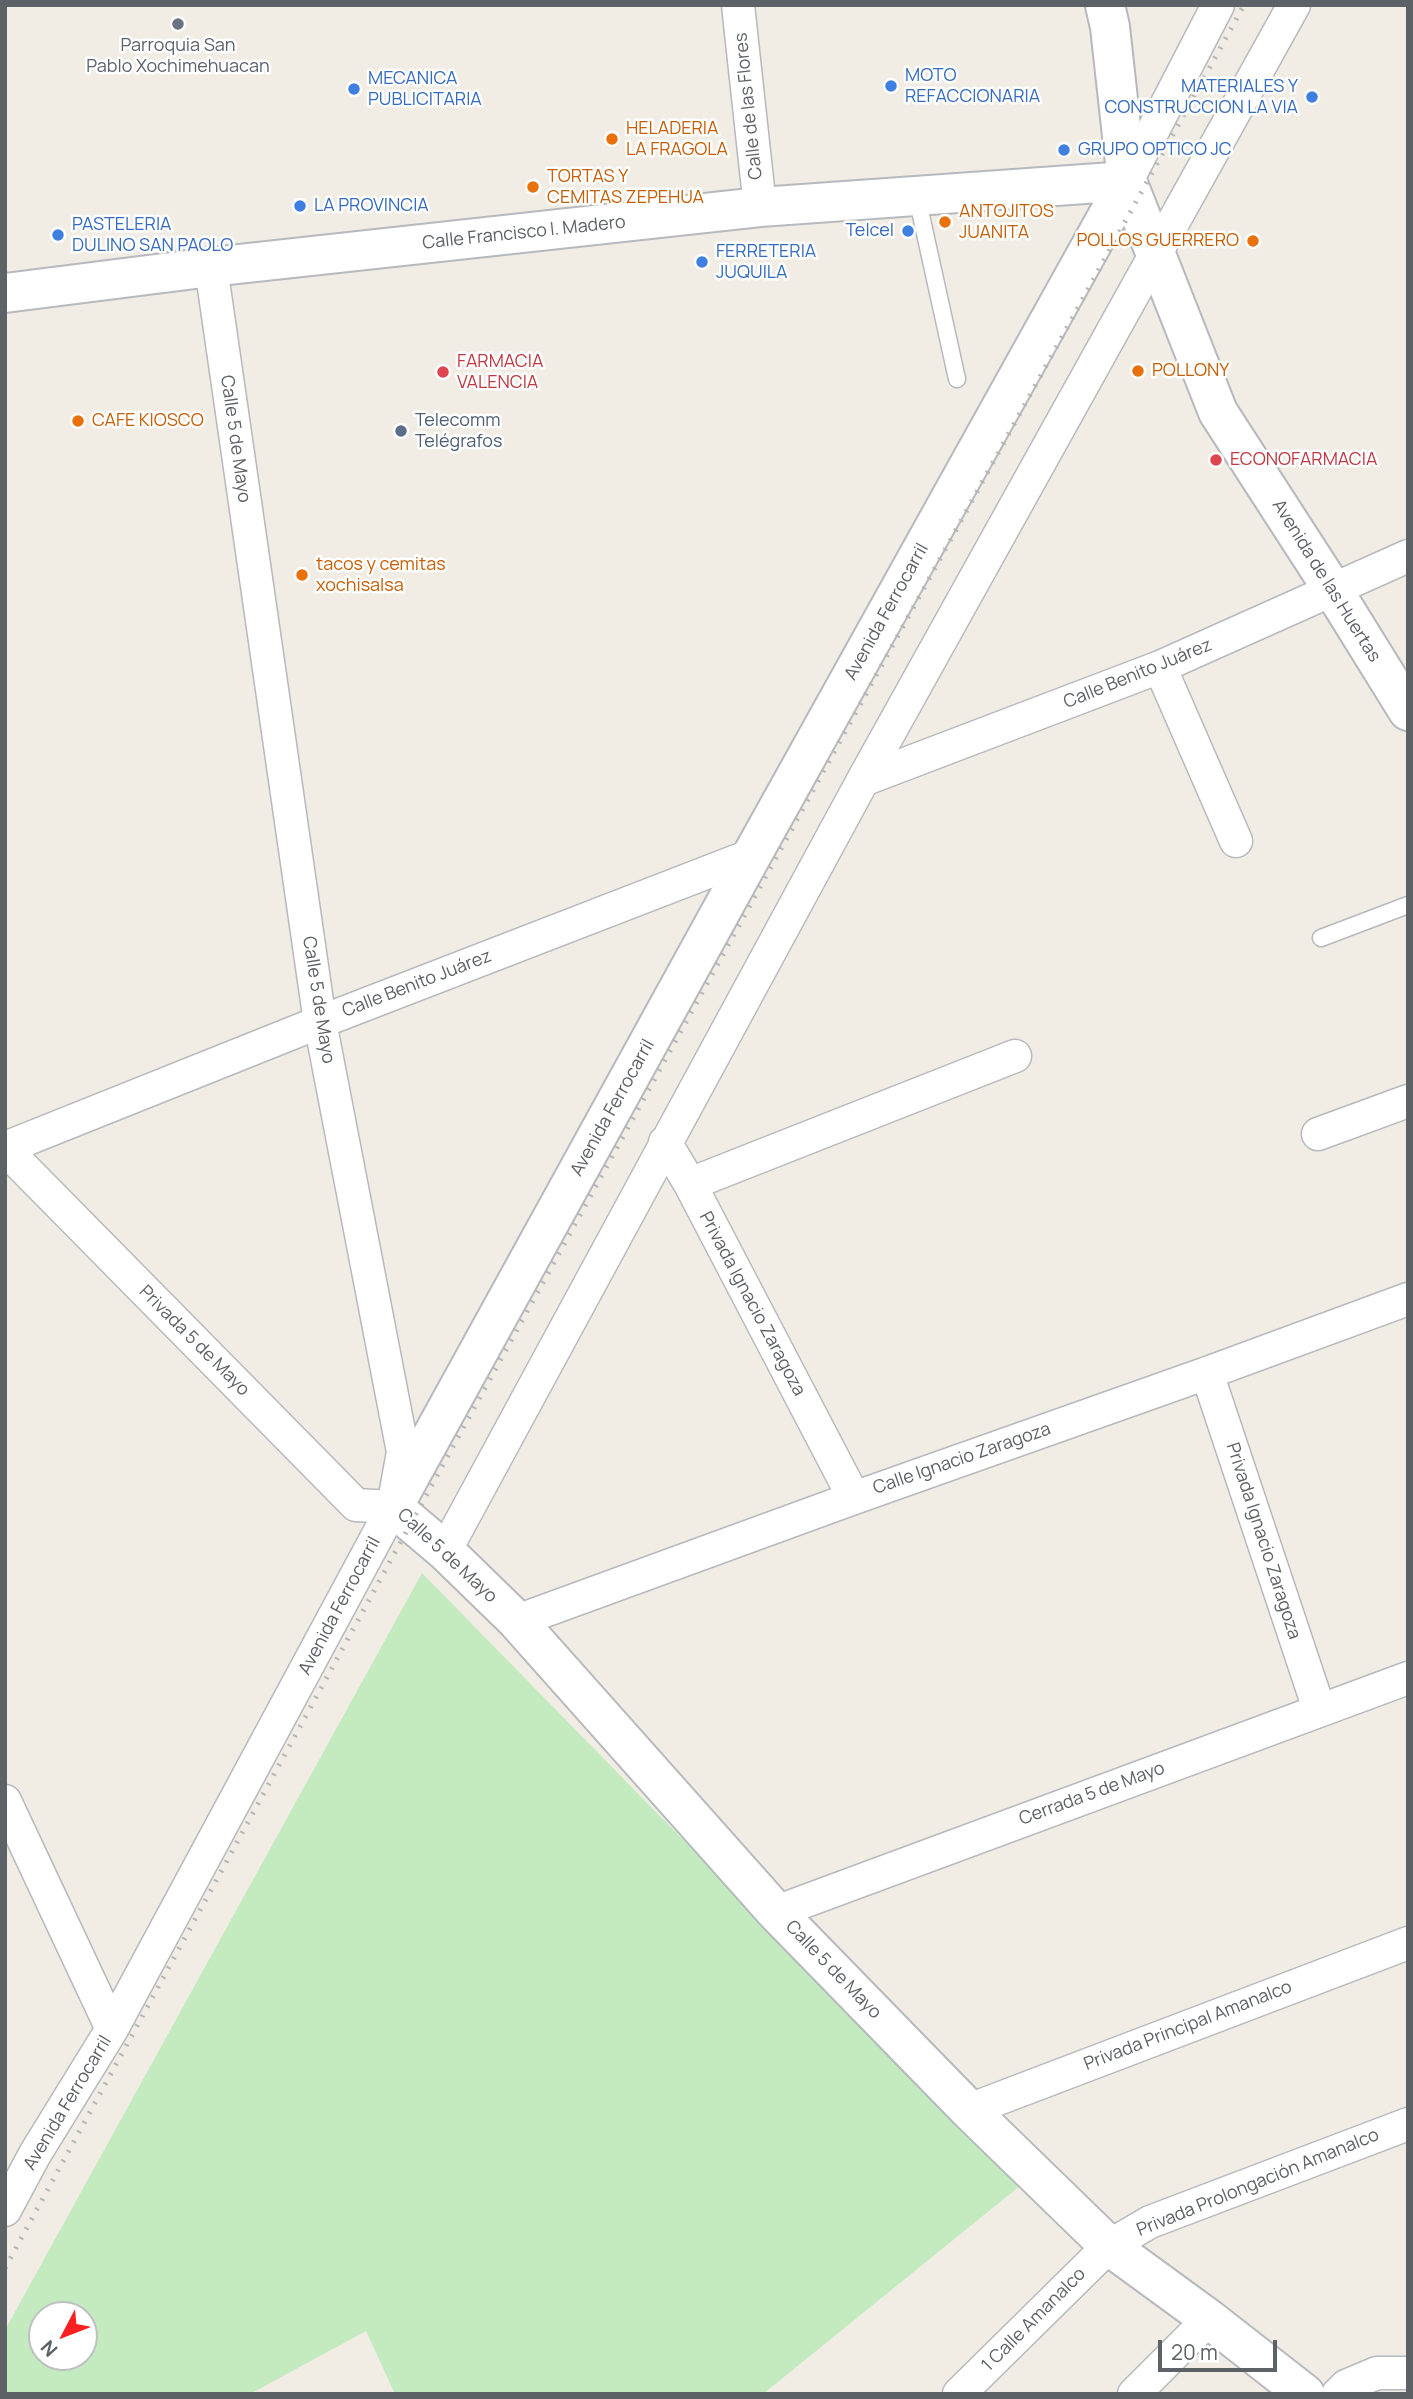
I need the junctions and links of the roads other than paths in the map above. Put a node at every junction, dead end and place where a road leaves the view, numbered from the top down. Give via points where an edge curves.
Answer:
1 (738, 5) edge
2 (1105, 5) edge
3 (1217, 5) edge
4 (1294, 5) edge
5 (1127, 181) junction
6 (917, 196) junction
7 (760, 207) junction
8 (1155, 255) junction
9 (211, 267) junction
10 (5, 293) edge
11 (957, 379) dead end
12 (1408, 556) edge
13 (1333, 590) junction
14 (1160, 667) junction
15 (1408, 711) edge
16 (863, 780) junction
17 (1236, 841) dead end
18 (751, 855) junction
19 (1408, 905) edge
20 (1321, 938) dead end
21 (320, 1022) junction
22 (1015, 1056) dead end
23 (1408, 1101) edge
24 (1318, 1134) dead end
25 (665, 1142) junction
26 (5, 1149) edge
27 (690, 1184) junction
28 (1408, 1299) edge
29 (1207, 1373) junction
30 (854, 1497) junction
31 (393, 1507) junction
32 (444, 1551) junction
33 (517, 1621) junction
34 (1408, 1678) edge
35 (1319, 1709) junction
36 (5, 1801) edge
37 (776, 1912) junction
38 (1408, 1943) edge
39 (111, 2029) junction
40 (969, 2110) junction
41 (1408, 2124) edge
42 (35, 2154) junction
43 (5, 2168) edge
44 (5, 2210) edge
45 (1109, 2246) junction
46 (1209, 2319) junction
47 (1408, 2373) edge
48 (959, 2394) edge
49 (1134, 2394) edge
50 (1305, 2394) edge
51 (1338, 2394) edge

1 - 7 street, Calle de las Flores
2 - 5 street, Avenida de las Huertas
3 - 5 street, Avenida Ferrocarril
4 - 8 street
5 - 6 street, Calle Francisco I. Madero
5 - 8 street, Avenida de las Huertas
5 - 18 street, Avenida Ferrocarril
6 - 7 street, Calle Francisco I. Madero
6 - 11 lane
7 - 9 street, Calle Francisco I. Madero
8 - 13 street, Avenida de las Huertas via 1218,412
8 - 16 street
9 - 10 street, Calle Francisco I. Madero
9 - 21 street, Calle 5 de Mayo
12 - 13 street, Calle Benito Juárez
13 - 14 street, Calle Benito Juárez
13 - 15 street, Avenida de las Huertas
14 - 16 street, Calle Benito Juárez
14 - 17 street
16 - 25 street
18 - 21 street, Calle Benito Juárez
18 - 31 street, Avenida Ferrocarril
19 - 20 lane
21 - 26 street, Calle Benito Juárez
21 - 31 street, Calle 5 de Mayo via 403,1452
22 - 27 street
23 - 24 street
25 - 27 street, Privada Ignacio Zaragoza
25 - 32 street
26 - 31 street, Privada 5 de Mayo via 356,1505
27 - 30 street, Privada Ignacio Zaragoza
28 - 29 street, Calle Ignacio Zaragoza
29 - 30 street, Calle Ignacio Zaragoza
29 - 35 street, Privada Ignacio Zaragoza
30 - 33 street, Calle Ignacio Zaragoza
31 - 32 street, Calle 5 de Mayo
31 - 39 street, Avenida Ferrocarril
32 - 33 street, Calle 5 de Mayo
33 - 37 street, Calle 5 de Mayo
34 - 35 street, Cerrada 5 de Mayo
35 - 37 street, Cerrada 5 de Mayo
36 - 39 street
37 - 40 street, Calle 5 de Mayo
38 - 40 street, Privada Principal Amanalco
39 - 42 street, Avenida Ferrocarril
40 - 45 street, Calle 5 de Mayo
41 - 45 street, Privada Prolongación Amanalco via 1150,2222
42 - 43 street
42 - 44 street, Avenida Ferrocarril
45 - 46 street, Calle 5 de Mayo
45 - 48 street, 1 Calle Amanalco
46 - 49 street
46 - 50 street, Calle 5 de Mayo
47 - 51 street via 1377,2373

